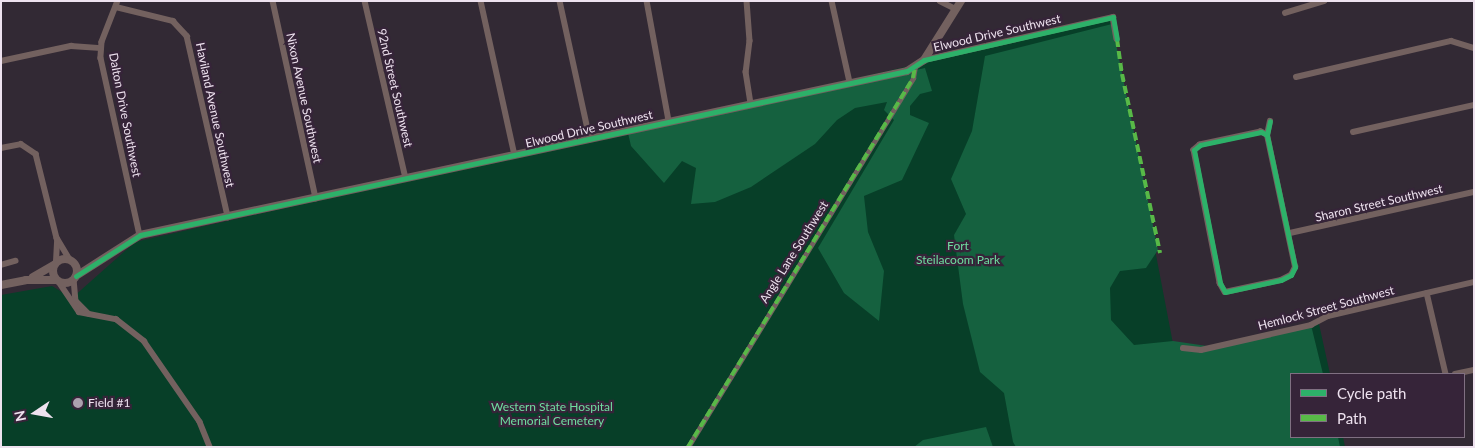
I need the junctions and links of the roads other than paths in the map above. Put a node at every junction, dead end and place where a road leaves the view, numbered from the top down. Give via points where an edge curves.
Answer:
1 (273, 1) edge
2 (365, 1) edge
3 (481, 1) edge
4 (560, 1) edge
5 (647, 1) edge
6 (747, 1) edge
7 (832, 1) edge
8 (940, 1) edge
9 (960, 1) edge
10 (1324, 1) edge
11 (1306, 3) edge
12 (117, 4) edge
13 (956, 9) junction
14 (1285, 13) dead end
15 (1118, 39) dead end
16 (101, 48) junction
17 (1474, 48) edge
18 (924, 60) junction
19 (1, 61) edge
20 (915, 67) junction
21 (1296, 77) dead end
22 (850, 82) junction
23 (751, 104) junction
24 (1474, 105) edge
25 (669, 121) junction
26 (1270, 121) dead end
27 (1353, 132) dead end
28 (1267, 135) junction
29 (590, 139) junction
30 (1, 148) edge
31 (515, 155) junction
32 (406, 178) junction
33 (1474, 192) edge
34 (316, 198) junction
35 (228, 217) junction
36 (1290, 233) junction
37 (140, 235) junction
38 (57, 238) junction
39 (99, 259) junction
40 (15, 261) dead end
41 (71, 261) junction
42 (55, 264) junction
43 (1, 265) edge
44 (75, 277) junction
45 (26, 280) junction
46 (58, 281) junction
47 (1474, 282) edge
48 (1, 285) edge
49 (1427, 292) junction
50 (90, 314) junction
51 (1183, 348) dead end
52 (1474, 370) edge
53 (1446, 373) edge
54 (1460, 373) edge
55 (210, 447) edge
56 (688, 447) edge

1 - 34 street, Nixon Avenue Southwest
2 - 32 street, 92nd Street Southwest
3 - 31 street
4 - 29 street
5 - 25 street
6 - 23 street via 750,41 746,72
7 - 22 street
8 - 13 street
9 - 13 street
10 - 11 street
11 - 14 street
12 - 16 street, Dalton Drive Southwest
12 - 35 street, Haviland Avenue Southwest via 173,21 187,36
13 - 18 street
15 - 18 street, Elwood Drive Southwest via 1113,17
16 - 19 street via 71,46
16 - 37 street, Dalton Drive Southwest
17 - 21 street via 1463,42 1451,42
18 - 20 street, Elwood Drive Southwest
20 - 22 street, Elwood Drive Southwest
20 - 56 street, Angle Lane Southwest via 913,78
22 - 23 street, Elwood Drive Southwest
23 - 25 street, Elwood Drive Southwest
24 - 27 street
25 - 29 street, Elwood Drive Southwest
26 - 28 street
28 - 36 street
28 - 36 street via 1262,132 1200,145 1194,150 1222,288 1227,292 1291,275 1296,262
29 - 31 street, Elwood Drive Southwest
30 - 38 street via 20,144 36,154
31 - 32 street, Elwood Drive Southwest
32 - 34 street, Elwood Drive Southwest
33 - 36 street, Sharon Street Southwest
34 - 35 street, Elwood Drive Southwest
35 - 37 street, Elwood Drive Southwest
37 - 39 street, Elwood Drive Southwest
38 - 41 street
38 - 42 street
39 - 41 street, Elwood Drive Southwest
39 - 44 street, Elwood Drive Southwest
40 - 43 street
41 - 42 street
41 - 44 street
42 - 45 street
42 - 46 street via 53,273
44 - 46 street via 67,283
44 - 50 street via 76,301
45 - 46 street
45 - 48 street
46 - 50 street via 73,308
47 - 49 street, Hemlock Street Southwest
49 - 51 street, Hemlock Street Southwest via 1328,316 1311,325 1201,350
49 - 53 street
50 - 55 street via 116,319 144,341 200,422
52 - 54 street

